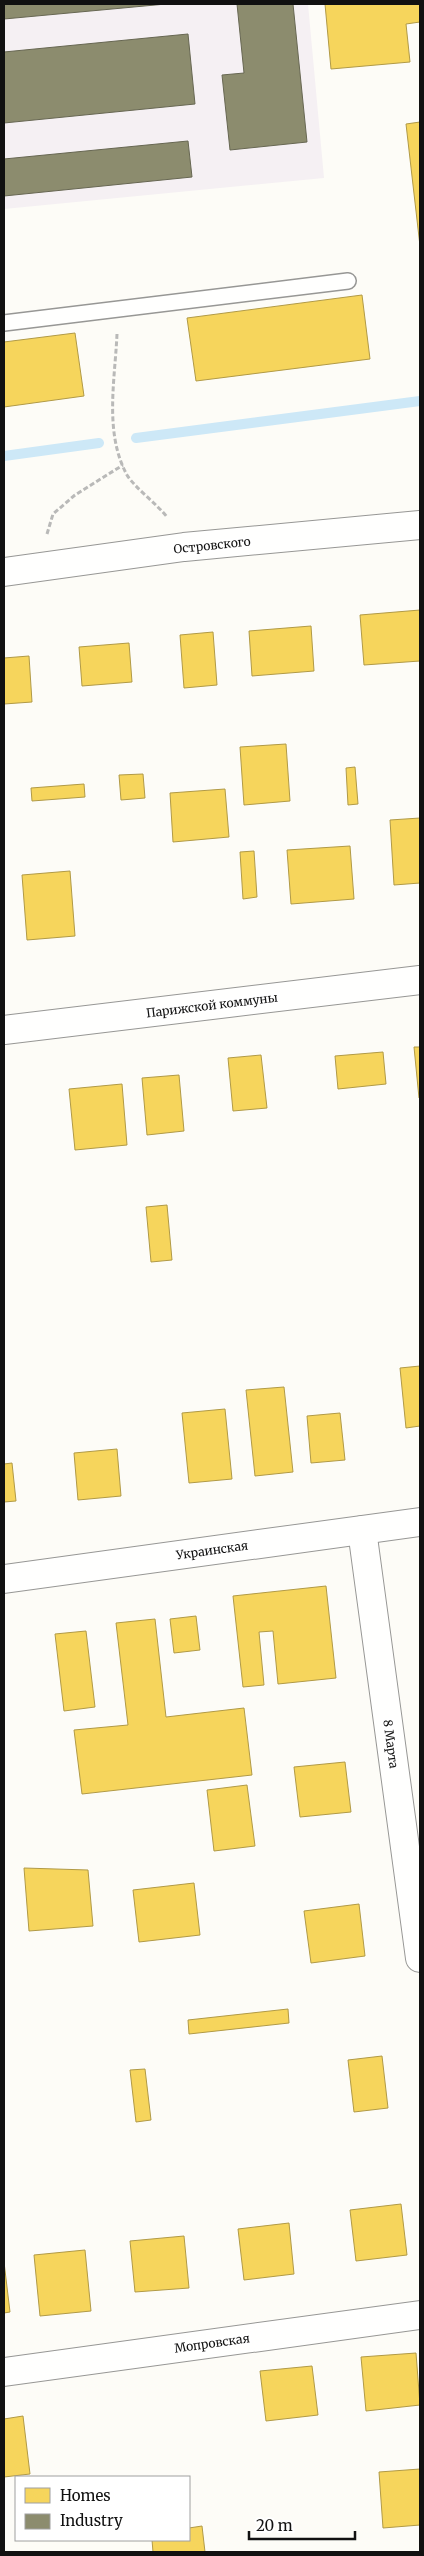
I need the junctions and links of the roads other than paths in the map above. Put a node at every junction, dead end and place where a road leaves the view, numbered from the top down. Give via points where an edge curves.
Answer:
1 (348, 281) dead end
2 (4, 323) edge
3 (420, 525) edge
4 (4, 572) edge
5 (420, 980) edge
6 (4, 1030) edge
7 (420, 1522) edge
8 (362, 1530) junction
9 (4, 1579) edge
10 (412, 1838) edge
11 (420, 1958) edge
12 (420, 2314) edge
13 (4, 2372) edge

1 - 2 lane
3 - 4 street, Островского via 184,547
5 - 6 street, Парижской коммуны
7 - 8 street, Украинская
8 - 9 street, Украинская
8 - 10 street, 8 Марта
10 - 11 street, 8 Марта
12 - 13 street, Мопровская

